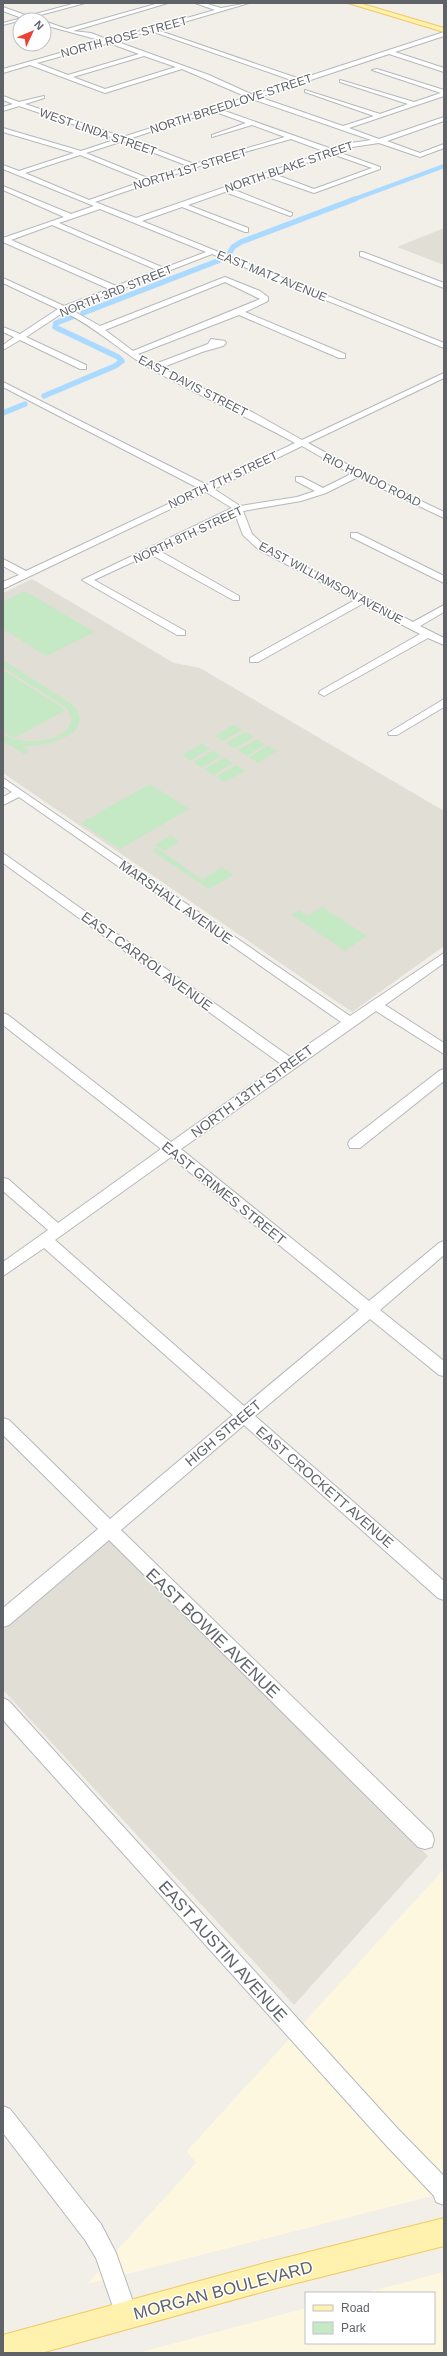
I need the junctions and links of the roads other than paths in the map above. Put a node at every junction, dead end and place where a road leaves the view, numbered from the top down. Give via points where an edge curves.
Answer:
1 (82, 3) edge
2 (165, 3) edge
3 (198, 3) edge
4 (246, 3) edge
5 (351, 3) edge
6 (369, 3) edge
7 (221, 10) junction
8 (50, 12) edge
9 (12, 22) edge
10 (5, 24) dead end
11 (175, 24) junction
12 (52, 26) edge
13 (186, 27) dead end
14 (444, 28) edge
15 (152, 30) junction
16 (67, 31) junction
17 (444, 34) edge
18 (108, 42) junction
19 (390, 52) junction
20 (144, 54) junction
21 (30, 63) junction
22 (183, 67) junction
23 (375, 70) dead end
24 (444, 70) edge
25 (3, 71) edge
26 (67, 77) junction
27 (300, 81) junction
28 (342, 81) dead end
29 (307, 91) dead end
30 (444, 93) edge
31 (42, 97) dead end
32 (254, 97) junction
33 (3, 98) edge
34 (20, 104) junction
35 (413, 104) junction
36 (3, 109) edge
37 (215, 110) junction
38 (380, 116) junction
39 (444, 119) edge
40 (253, 123) junction
41 (344, 128) junction
42 (3, 130) edge
43 (214, 136) dead end
44 (292, 137) junction
45 (124, 140) junction
46 (378, 140) junction
47 (444, 146) edge
48 (332, 151) junction
49 (82, 153) junction
50 (194, 166) junction
51 (3, 167) edge
52 (19, 173) junction
53 (267, 174) junction
54 (150, 181) junction
55 (3, 188) edge
56 (225, 188) junction
57 (88, 202) junction
58 (182, 204) junction
59 (99, 207) junction
60 (290, 214) dead end
61 (71, 217) junction
62 (135, 221) junction
63 (53, 223) junction
64 (245, 230) dead end
65 (3, 231) edge
66 (15, 236) junction
67 (4, 240) edge
68 (212, 252) junction
69 (363, 254) dead end
70 (165, 271) junction
71 (3, 280) edge
72 (444, 286) edge
73 (115, 289) junction
74 (64, 309) junction
75 (238, 312) junction
76 (3, 328) edge
77 (100, 329) junction
78 (21, 337) junction
79 (212, 345) dead end
80 (444, 346) edge
81 (3, 348) edge
82 (132, 354) junction
83 (342, 356) dead end
84 (83, 367) dead end
85 (155, 368) junction
86 (444, 375) edge
87 (3, 384) edge
88 (301, 444) junction
89 (358, 474) junction
90 (299, 479) dead end
91 (207, 488) junction
92 (323, 491) junction
93 (238, 509) junction
94 (444, 515) edge
95 (354, 535) dead end
96 (152, 551) junction
97 (3, 562) edge
98 (26, 575) junction
99 (444, 580) edge
100 (3, 586) edge
101 (236, 598) dead end
102 (362, 600) junction
103 (444, 608) edge
104 (413, 626) junction
105 (181, 633) dead end
106 (427, 634) junction
107 (444, 642) edge
108 (254, 660) dead end
109 (324, 692) dead end
110 (444, 702) edge
111 (393, 733) dead end
112 (3, 782) edge
113 (20, 793) junction
114 (3, 802) edge
115 (3, 858) edge
116 (444, 957) edge
117 (376, 1005) junction
118 (3, 1018) edge
119 (350, 1022) junction
120 (444, 1049) edge
121 (290, 1064) junction
122 (444, 1074) edge
123 (355, 1144) dead end
124 (171, 1149) junction
125 (3, 1183) edge
126 (58, 1231) junction
127 (45, 1240) junction
128 (444, 1248) edge
129 (3, 1270) edge
130 (369, 1310) junction
131 (444, 1370) edge
132 (244, 1415) junction
133 (3, 1425) edge
134 (109, 1530) junction
135 (444, 1592) edge
136 (3, 1619) edge
137 (3, 1707) edge
138 (425, 1840) dead end
139 (3, 2116) edge
140 (444, 2194) edge
141 (444, 2232) edge
142 (128, 2316) junction
143 (3, 2349) edge

1 - 8 street
2 - 16 street
3 - 7 street
4 - 7 street, NORTH ROSE STREET
5 - 14 main road
6 - 14 main road
7 - 11 street, NORTH ROSE STREET
9 - 10 street
11 - 13 street
11 - 15 street, NORTH ROSE STREET
12 - 16 street
15 - 18 street, NORTH ROSE STREET
15 - 27 street
16 - 18 street
17 - 19 street, NORTH BREEDLOVE STREET
18 - 20 street
18 - 21 street, NORTH ROSE STREET
19 - 24 street
19 - 27 street, NORTH BREEDLOVE STREET
20 - 22 street
20 - 26 street
21 - 25 street, NORTH ROSE STREET
21 - 26 street
22 - 26 street via 105,91
22 - 32 street
23 - 30 street
27 - 32 street, NORTH BREEDLOVE STREET
28 - 35 street
29 - 38 street
30 - 35 street
31 - 34 street
32 - 37 street, NORTH BREEDLOVE STREET
32 - 41 street
33 - 34 street, WEST LINDA STREET
34 - 36 street
34 - 45 street, WEST LINDA STREET
35 - 38 street
37 - 40 street
37 - 45 street, NORTH BREEDLOVE STREET
38 - 41 street
39 - 46 street, NORTH BLAKE STREET via 398,136
40 - 43 street
40 - 44 street
41 - 46 street
42 - 49 street
44 - 48 street
44 - 50 street, NORTH 1ST STREET
45 - 49 street, NORTH BREEDLOVE STREET
45 - 50 street, WEST LINDA STREET
46 - 47 street via 420,155
46 - 48 street, NORTH BLAKE STREET via 356,143
48 - 53 street, NORTH BLAKE STREET
48 - 53 street via 378,168 314,191
49 - 52 street, NORTH BREEDLOVE STREET
49 - 54 street
50 - 54 street, NORTH 1ST STREET
51 - 52 street, EAST MATZ AVENUE
52 - 57 street, EAST MATZ AVENUE
53 - 56 street, NORTH BLAKE STREET
54 - 57 street, NORTH 1ST STREET
55 - 61 street
56 - 58 street, NORTH BLAKE STREET
56 - 60 street
57 - 59 street, EAST MATZ AVENUE
58 - 62 street, NORTH BLAKE STREET
58 - 64 street
59 - 61 street
59 - 62 street, EAST MATZ AVENUE
61 - 63 street
62 - 68 street, EAST MATZ AVENUE
63 - 66 street
63 - 70 street
65 - 66 street
66 - 67 street
67 - 73 street
68 - 70 street, NORTH 3RD STREET
68 - 80 street, EAST MATZ AVENUE
69 - 72 street
70 - 73 street, NORTH 3RD STREET
71 - 74 street, EAST DAVIS STREET
73 - 74 street, NORTH 3RD STREET
74 - 77 street, EAST DAVIS STREET
74 - 78 street, NORTH 3RD STREET
75 - 77 street via 260,304 265,299 225,279
75 - 82 street
75 - 83 street
76 - 78 street
77 - 82 street, EAST DAVIS STREET
78 - 81 street, NORTH 3RD STREET
78 - 84 street
79 - 85 street via 168,366
82 - 85 street, EAST DAVIS STREET
85 - 88 street, EAST DAVIS STREET via 249,414
86 - 88 street, NORTH 7TH STREET
87 - 91 street
88 - 89 street, RIO HONDO ROAD
88 - 91 street, NORTH 7TH STREET
89 - 92 street, NORTH 8TH STREET
89 - 94 street, RIO HONDO ROAD
90 - 92 street
91 - 93 street
91 - 98 street, NORTH 7TH STREET
92 - 93 street, NORTH 8TH STREET via 298,499
93 - 96 street, NORTH 8TH STREET
93 - 102 street, EAST WILLIAMSON AVENUE via 248,535 262,548
95 - 99 street
96 - 101 street
96 - 105 street, NORTH 8TH STREET via 87,580
97 - 98 street
98 - 100 street, NORTH 7TH STREET
102 - 104 street, EAST WILLIAMSON AVENUE
102 - 108 street
103 - 104 street
104 - 106 street, EAST WILLIAMSON AVENUE
106 - 107 street, EAST WILLIAMSON AVENUE
106 - 109 street
110 - 111 street
112 - 113 street, MARSHALL AVENUE
113 - 114 street
113 - 119 street, MARSHALL AVENUE
115 - 121 street, EAST CARROL AVENUE
116 - 117 street, NORTH 13TH STREET
117 - 119 street, NORTH 13TH STREET
117 - 120 street
118 - 124 street, EAST GRIMES STREET
119 - 121 street, NORTH 13TH STREET
121 - 124 street, NORTH 13TH STREET
122 - 123 street
124 - 126 street, NORTH 13TH STREET
124 - 130 street, EAST GRIMES STREET
125 - 126 street
126 - 127 street, NORTH 13TH STREET
127 - 129 street, NORTH 13TH STREET
127 - 132 street, EAST CROCKETT AVENUE
128 - 130 street, HIGH STREET
130 - 131 street, EAST GRIMES STREET
130 - 132 street, HIGH STREET
132 - 134 street, HIGH STREET
132 - 135 street, EAST CROCKETT AVENUE
133 - 134 street, EAST BOWIE AVENUE
134 - 136 street, HIGH STREET
134 - 138 street, EAST BOWIE AVENUE
137 - 140 street, EAST AUSTIN AVENUE
139 - 142 street via 93,2232 105,2253
141 - 142 main road, MORGAN BOULEVARD via 256,2279
142 - 143 main road, MORGAN BOULEVARD

